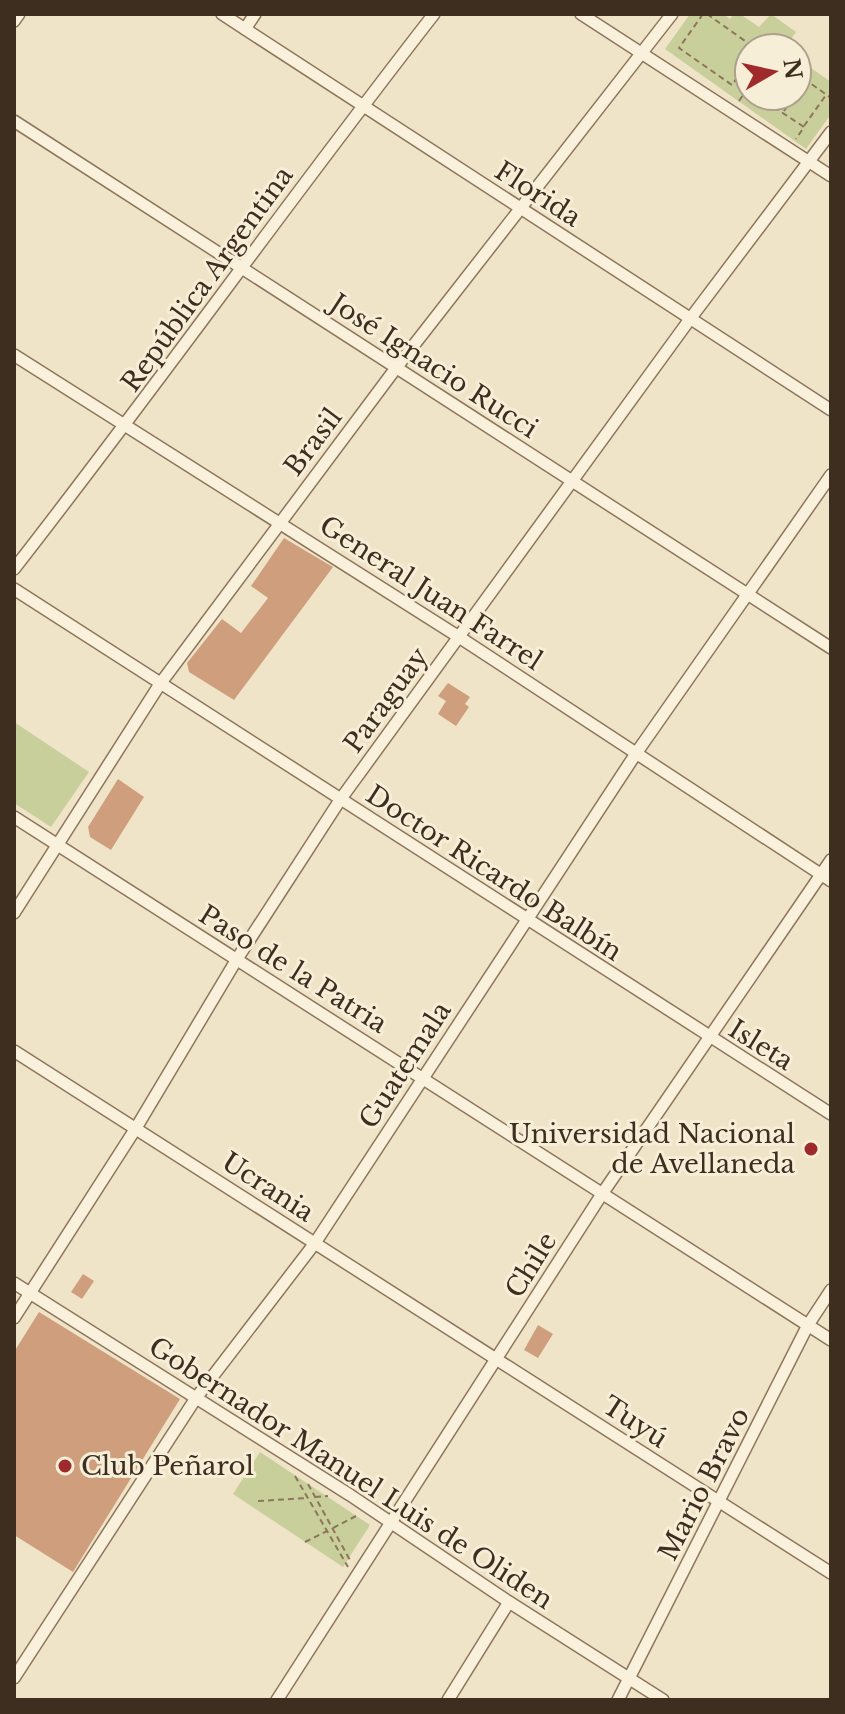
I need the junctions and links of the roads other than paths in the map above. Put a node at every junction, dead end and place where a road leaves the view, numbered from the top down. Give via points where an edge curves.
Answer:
1 (19, 14) edge
2 (222, 14) edge
3 (255, 14) edge
4 (434, 14) edge
5 (581, 14) edge
6 (672, 14) edge
7 (14, 21) edge
8 (245, 29) junction
9 (641, 53) junction
10 (363, 105) junction
11 (14, 121) edge
12 (831, 132) edge
13 (809, 161) junction
14 (831, 176) edge
15 (519, 209) junction
16 (242, 268) junction
17 (690, 319) junction
18 (14, 355) edge
19 (396, 368) junction
20 (831, 410) edge
21 (126, 426) junction
22 (831, 475) edge
23 (572, 481) junction
24 (281, 522) junction
25 (14, 569) edge
26 (14, 589) edge
27 (749, 595) junction
28 (459, 637) junction
29 (831, 648) edge
30 (160, 684) junction
31 (637, 752) junction
32 (340, 800) junction
33 (14, 817) edge
34 (56, 845) junction
35 (831, 860) edge
36 (826, 878) edge
37 (14, 913) edge
38 (526, 919) junction
39 (237, 959) junction
40 (708, 1038) junction
41 (14, 1051) edge
42 (423, 1078) junction
43 (831, 1114) edge
44 (136, 1128) junction
45 (602, 1194) junction
46 (315, 1243) junction
47 (14, 1283) edge
48 (831, 1290) edge
49 (30, 1293) junction
50 (14, 1318) edge
51 (808, 1325) junction
52 (831, 1340) edge
53 (497, 1360) junction
54 (196, 1398) junction
55 (720, 1502) junction
56 (392, 1522) junction
57 (831, 1573) edge
58 (509, 1602) junction
59 (14, 1678) edge
60 (629, 1678) junction
61 (277, 1700) edge
62 (448, 1700) edge
63 (618, 1700) edge
64 (663, 1700) edge

1 - 7 street
2 - 8 street, Florida
3 - 8 street
4 - 10 street, República Argentina
5 - 9 street
6 - 9 street, Brasil
8 - 10 street, Florida
9 - 13 street
9 - 15 street, Brasil
10 - 15 street, Florida
10 - 16 street, República Argentina
11 - 16 street, José Ignacio Rucci
12 - 13 street, Paraguay
13 - 14 street
13 - 17 street, Paraguay
15 - 17 street, Florida
15 - 19 street, Brasil
16 - 19 street, José Ignacio Rucci
16 - 21 street, República Argentina
17 - 20 street, Florida
17 - 23 street, Paraguay
18 - 21 street, General Juan Farrel
19 - 23 street, José Ignacio Rucci
19 - 24 street, Brasil
21 - 24 street, General Juan Farrel
21 - 25 street, República Argentina
22 - 27 street, Guatemala
23 - 27 street, José Ignacio Rucci
23 - 28 street, Paraguay
24 - 28 street, General Juan Farrel
24 - 30 street, Brasil
26 - 30 street, Doctor Ricardo Balbín
27 - 29 street, José Ignacio Rucci
27 - 31 street, Guatemala
28 - 31 street, General Juan Farrel
28 - 32 street, Paraguay
30 - 32 street, Doctor Ricardo Balbín
30 - 34 street, Brasil
31 - 36 street, General Juan Farrel
31 - 38 street, Guatemala
32 - 38 street, Doctor Ricardo Balbín
32 - 39 street, Paraguay
33 - 34 street, Paso de la Patria
34 - 37 street, Brasil
34 - 39 street, Paso de la Patria
35 - 36 street, Chile
36 - 40 street, Chile
38 - 40 street, Doctor Ricardo Balbín
38 - 42 street, Guatemala
39 - 42 street, Paso de la Patria
39 - 44 street, Paraguay
40 - 43 street, Isleta
40 - 45 street, Chile
41 - 44 street, Ucrania
42 - 45 street, Paso de la Patria
42 - 46 street, Guatemala
44 - 46 street, Ucrania
44 - 49 street, Paraguay
45 - 51 street, Paso de la Patria
45 - 53 street, Chile
46 - 53 street, Ucrania
46 - 54 street, Guatemala
47 - 49 street, Gobernador Manuel Luis de Oliden
48 - 51 street, Mario Bravo
49 - 50 street, Paraguay
49 - 54 street, Gobernador Manuel Luis de Oliden
51 - 52 street, Paso de la Patria
51 - 55 street, Mario Bravo
53 - 55 street, Tuyú
53 - 56 street, Chile
54 - 56 street, Gobernador Manuel Luis de Oliden
54 - 59 street, Guatemala
55 - 57 street, Tuyú
55 - 60 street, Mario Bravo
56 - 58 street, Gobernador Manuel Luis de Oliden
56 - 61 street, Chile
58 - 60 street, Gobernador Manuel Luis de Oliden
58 - 62 street
60 - 63 street, Mario Bravo
60 - 64 street, Gobernador Manuel Luis de Oliden

